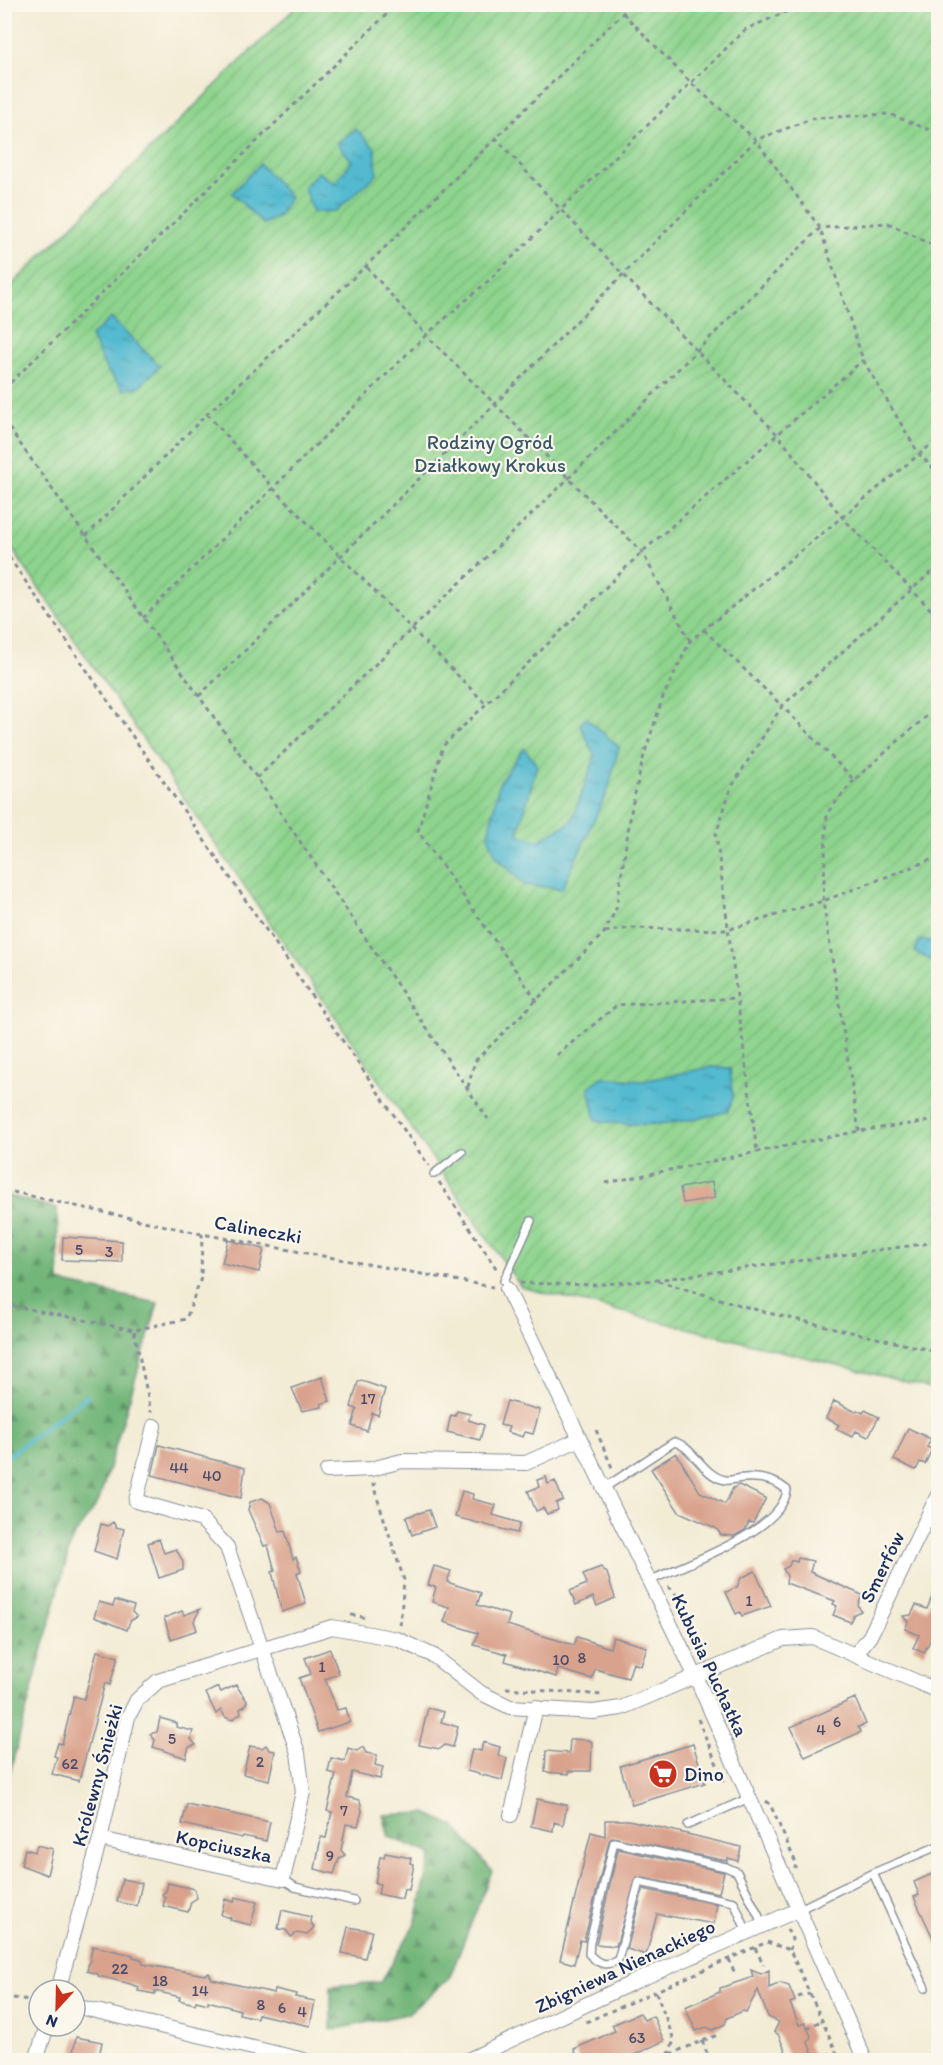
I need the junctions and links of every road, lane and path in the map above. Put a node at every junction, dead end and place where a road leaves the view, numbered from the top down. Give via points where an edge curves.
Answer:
1 (397, 4) edge
2 (632, 4) edge
3 (823, 4) edge
4 (908, 4) edge
5 (623, 13) junction
6 (939, 18) edge
7 (692, 84) junction
8 (939, 133) edge
9 (495, 137) junction
10 (756, 140) junction
11 (561, 210) junction
12 (820, 228) junction
13 (939, 248) edge
14 (366, 266) junction
15 (623, 275) junction
16 (426, 335) junction
17 (697, 351) junction
18 (863, 360) junction
19 (4, 389) edge
20 (495, 404) junction
21 (207, 414) junction
22 (4, 421) edge
23 (777, 434) junction
24 (939, 439) edge
25 (919, 454) junction
26 (939, 473) edge
27 (569, 478) junction
28 (273, 488) junction
29 (842, 517) junction
30 (86, 536) junction
31 (4, 550) edge
32 (642, 552) junction
33 (340, 557) junction
34 (939, 566) edge
35 (913, 589) junction
36 (939, 617) edge
37 (143, 618) junction
38 (411, 630) junction
39 (704, 630) junction
40 (690, 641) junction
41 (199, 696) junction
42 (486, 704) junction
43 (782, 706) junction
44 (939, 706) edge
45 (257, 778) junction
46 (854, 780) junction
47 (939, 857) edge
48 (823, 901) junction
49 (727, 930) junction
50 (604, 933) junction
51 (736, 998) junction
52 (537, 1001) junction
53 (557, 1055) dead end
54 (468, 1087) junction
55 (488, 1119) dead end
56 (939, 1120) edge
57 (859, 1131) junction
58 (462, 1152) dead end
59 (757, 1152) junction
60 (434, 1174) junction
61 (606, 1183) dead end
62 (4, 1190) edge
63 (531, 1221) dead end
64 (202, 1234) junction
65 (939, 1242) edge
66 (656, 1280) junction
67 (505, 1285) junction
68 (4, 1304) edge
69 (134, 1330) junction
70 (939, 1352) edge
71 (154, 1426) joint
72 (596, 1430) dead end
73 (580, 1439) junction
74 (327, 1471) dead end
75 (618, 1479) junction
76 (383, 1480) dead end
77 (604, 1488) junction
78 (939, 1495) edge
79 (662, 1575) junction
80 (649, 1581) junction
81 (350, 1615) dead end
82 (370, 1618) dead end
83 (390, 1625) dead end
84 (399, 1628) junction
85 (409, 1631) dead end
86 (691, 1637) dead end
87 (260, 1649) junction
88 (855, 1654) junction
89 (695, 1675) junction
90 (500, 1687) dead end
91 (939, 1691) edge
92 (605, 1695) dead end
93 (536, 1707) junction
94 (700, 1710) dead end
95 (750, 1799) junction
96 (511, 1815) dead end
97 (688, 1825) dead end
98 (100, 1839) junction
99 (939, 1846) edge
100 (873, 1873) junction
101 (283, 1879) junction
102 (790, 1886) junction
103 (354, 1901) dead end
104 (800, 1909) junction
105 (781, 1917) junction
106 (763, 1925) junction
107 (747, 1932) junction
108 (755, 1947) junction
109 (790, 1950) junction
110 (729, 1959) junction
111 (764, 1965) dead end
112 (735, 1974) dead end
113 (61, 1978) edge
114 (925, 1988) dead end
115 (809, 1994) junction
116 (4, 1997) edge
117 (798, 1997) dead end
118 (27, 2000) edge
119 (87, 2009) edge
120 (821, 2021) junction
121 (807, 2028) dead end
122 (939, 2028) edge
123 (720, 2034) dead end
124 (43, 2038) edge
125 (702, 2041) junction
126 (836, 2051) junction
127 (939, 2052) edge
128 (670, 2054) junction
129 (709, 2058) dead end
130 (818, 2058) dead end
131 (939, 2060) edge
132 (36, 2061) edge
133 (304, 2061) edge
134 (468, 2061) edge
135 (668, 2061) edge
136 (840, 2061) edge
137 (865, 2061) edge

1 - 19 path
2 - 5 path
3 - 7 path via 795,8 747,29
4 - 6 path
5 - 7 path
5 - 9 path
7 - 10 path
7 - 11 path
8 - 10 path via 888,114 814,118
9 - 11 path
9 - 14 path
10 - 12 path
10 - 15 path
11 - 15 path
11 - 16 path
12 - 13 path via 888,223
12 - 17 path
12 - 18 path
14 - 16 path
14 - 21 path
15 - 17 path
15 - 20 path
16 - 20 path
16 - 28 path
17 - 23 path
17 - 27 path
18 - 23 path
18 - 25 path
20 - 27 path
20 - 33 path
21 - 28 path
21 - 30 path
22 - 30 path
23 - 29 path
23 - 32 path
24 - 25 path
25 - 26 path
25 - 29 path
27 - 32 path
27 - 38 path
28 - 33 path
28 - 37 path
29 - 35 path
29 - 39 path
30 - 37 path
31 - 60 path
32 - 40 path
32 - 42 path
33 - 38 path
33 - 41 path
34 - 35 path
35 - 36 path
35 - 43 path
37 - 41 path
38 - 42 path
38 - 45 path
39 - 40 path
39 - 43 path
40 - 50 path via 663,697 644,755 616,909
41 - 45 path
42 - 52 path via 443,746 418,831
43 - 46 path
43 - 49 path via 731,788 716,834
44 - 46 path
45 - 54 path
46 - 48 path via 827,813
47 - 48 path
48 - 49 path
48 - 57 path
49 - 50 path via 630,928
49 - 51 path
50 - 52 path
51 - 53 path via 617,1005
51 - 59 path
52 - 54 path via 475,1061
54 - 55 path
56 - 57 path
57 - 59 path
58 - 60 lane
59 - 61 path
60 - 67 path
62 - 64 path, Calineczki
63 - 67 lane
64 - 67 path, Calineczki
64 - 69 path via 201,1278 186,1319
65 - 66 path, Calineczki
66 - 67 path, Calineczki
66 - 70 path via 764,1312
67 - 73 street, Kubusia Puchatka
68 - 69 path
69 - 71 path
71 - 87 street via 136,1501 202,1520 227,1547
72 - 75 path
73 - 74 street via 526,1463 402,1461 371,1469
73 - 77 street, Kubusia Puchatka
75 - 77 lane
75 - 79 lane via 674,1442 681,1443 711,1473 726,1480 765,1479 787,1490 786,1502 757,1531
76 - 84 path via 373,1485 404,1580
77 - 80 street, Kubusia Puchatka
78 - 88 street, Smerfów via 870,1636
79 - 80 lane
79 - 86 path via 692,1624
80 - 89 street, Kubusia Puchatka
81 - 82 path
83 - 84 path
84 - 85 path
87 - 93 street, Królewny Śnieżki via 332,1627 397,1639 434,1656 481,1693 510,1707
87 - 98 street, Królewny Śnieżki via 158,1681 137,1700 128,1717
87 - 101 street, Kopciuszka via 298,1752 303,1792
88 - 89 street, Królewny Śnieżki via 813,1637 783,1639
88 - 91 street, Królewny Śnieżki
89 - 93 street, Królewny Śnieżki via 621,1708 593,1712
89 - 95 street, Kubusia Puchatka
90 - 92 path
93 - 96 street
94 - 95 path via 697,1722 724,1780 732,1782
95 - 97 lane
95 - 102 street, Kubusia Puchatka
95 - 102 path via 770,1804 796,1863 800,1882
98 - 101 street, Kopciuszka
98 - 113 street, Królewny Śnieżki
99 - 100 lane
100 - 104 lane
100 - 114 lane
101 - 103 lane via 295,1887
102 - 104 street, Kubusia Puchatka
104 - 105 street, Zbigniewa Nienackiego
104 - 137 street, Kubusia Puchatka
105 - 106 street, Zbigniewa Nienackiego
105 - 109 path via 792,1939
106 - 107 street, Zbigniewa Nienackiego
106 - 107 lane via 737,1872 614,1842 590,1942 589,1954 597,1962 609,1965 618,1960 639,1882 734,1902
107 - 134 street, Zbigniewa Nienackiego
108 - 109 path via 767,1942
108 - 110 path
108 - 111 path
109 - 115 path
110 - 112 path
110 - 128 path via 656,1992 674,2040
115 - 117 path
115 - 120 path
116 - 118 path
119 - 133 street
120 - 121 path
120 - 126 path
122 - 127 path via 932,2036
123 - 125 path
124 - 132 street
125 - 128 path
125 - 129 path
126 - 130 path
126 - 136 path
127 - 131 path
128 - 135 path

